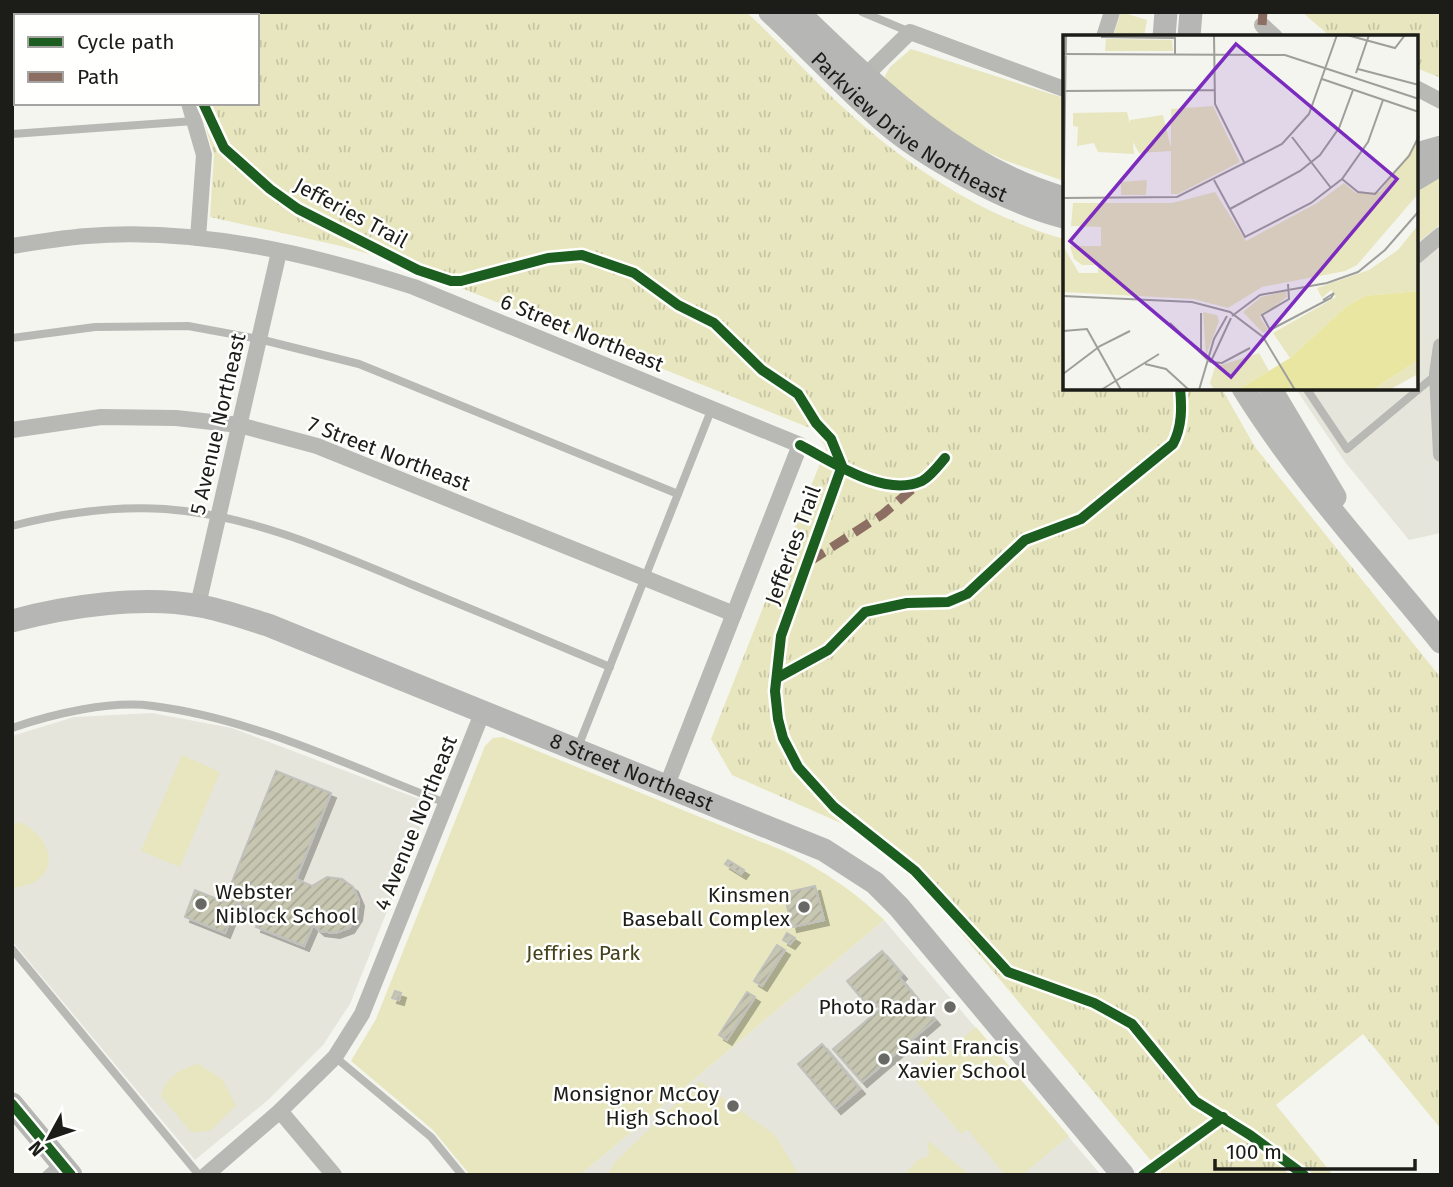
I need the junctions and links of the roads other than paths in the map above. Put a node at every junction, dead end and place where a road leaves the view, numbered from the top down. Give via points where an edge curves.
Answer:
1 (771, 12) edge
2 (799, 12) edge
3 (862, 12) edge
4 (1112, 12) edge
5 (1166, 12) edge
6 (1191, 12) edge
7 (1262, 25) dead end
8 (910, 32) junction
9 (1105, 35) edge
10 (1164, 35) edge
11 (1189, 35) edge
12 (1273, 35) edge
13 (858, 84) junction
14 (1063, 88) edge
15 (1418, 89) edge
16 (1441, 101) edge
17 (190, 105) edge
18 (197, 121) junction
19 (12, 134) edge
20 (1441, 147) edge
21 (1418, 153) edge
22 (1441, 164) edge
23 (1418, 178) edge
24 (1063, 197) edge
25 (1063, 216) edge
26 (1441, 235) edge
27 (198, 238) junction
28 (12, 246) edge
29 (279, 252) junction
30 (1418, 254) edge
31 (12, 338) edge
32 (259, 339) junction
33 (1441, 346) edge
34 (1437, 374) junction
35 (1244, 390) edge
36 (1271, 390) edge
37 (1307, 390) edge
38 (712, 408) junction
39 (239, 425) junction
40 (12, 430) edge
41 (1441, 454) edge
42 (678, 494) junction
43 (218, 517) junction
44 (12, 526) edge
45 (645, 578) junction
46 (1396, 587) junction
47 (198, 605) junction
48 (734, 614) junction
49 (12, 621) edge
50 (1441, 642) edge
51 (610, 667) junction
52 (483, 711) junction
53 (12, 728) edge
54 (578, 749) junction
55 (667, 785) junction
56 (446, 803) junction
57 (12, 948) edge
58 (335, 1057) junction
59 (12, 1104) edge
60 (281, 1111) junction
61 (59, 1171) edge
62 (199, 1175) edge
63 (206, 1175) edge
64 (334, 1175) edge
65 (462, 1175) edge
66 (1124, 1175) edge

1 - 13 street, Parkview Drive Northeast
2 - 13 street, Parkview Drive Northeast
3 - 8 lane
4 - 9 street
5 - 10 street
6 - 11 street
7 - 12 street
8 - 13 street
8 - 14 street
13 - 24 street, Parkview Drive Northeast via 995,172
13 - 25 street, Parkview Drive Northeast via 884,122 948,164 1001,193
15 - 16 street
17 - 18 street
18 - 19 lane
18 - 27 street via 204,155
20 - 21 street
22 - 23 street
26 - 30 street
27 - 28 street, 6 Street Northeast via 89,236
27 - 29 street, 6 Street Northeast
29 - 32 street, 5 Avenue Northeast
29 - 38 street, 6 Street Northeast via 351,267 414,287
31 - 32 lane via 95,327 188,326
32 - 39 street, 5 Avenue Northeast
32 - 42 lane via 359,364
33 - 34 street
34 - 37 lane via 1348,449
34 - 41 street
35 - 46 street via 1312,489
36 - 46 street via 1325,482
38 - 42 lane
38 - 48 street, 6 Street Northeast via 800,445
39 - 40 street, 7 Street Northeast via 101,417
39 - 43 street, 5 Avenue Northeast
39 - 45 street, 7 Street Northeast via 317,446
42 - 45 lane
43 - 44 lane via 166,509 107,509
43 - 47 street, 5 Avenue Northeast
43 - 51 lane via 326,548
45 - 48 street, 7 Street Northeast
45 - 51 lane
46 - 50 street
47 - 49 street, 8 Street Northeast via 113,605
47 - 52 street, 8 Street Northeast via 268,625
48 - 55 street
51 - 54 lane
52 - 54 street, 8 Street Northeast
52 - 56 street, 4 Avenue Northeast
53 - 56 lane via 69,710 151,705 236,722
54 - 55 street, 8 Street Northeast
55 - 66 street, 8 Street Northeast via 824,850 875,883
56 - 58 street, 4 Avenue Northeast via 362,1014
57 - 62 lane
58 - 60 street, 4 Avenue Northeast
58 - 65 lane via 431,1138
59 - 61 street
60 - 63 street, 4 Avenue Northeast
60 - 64 street

